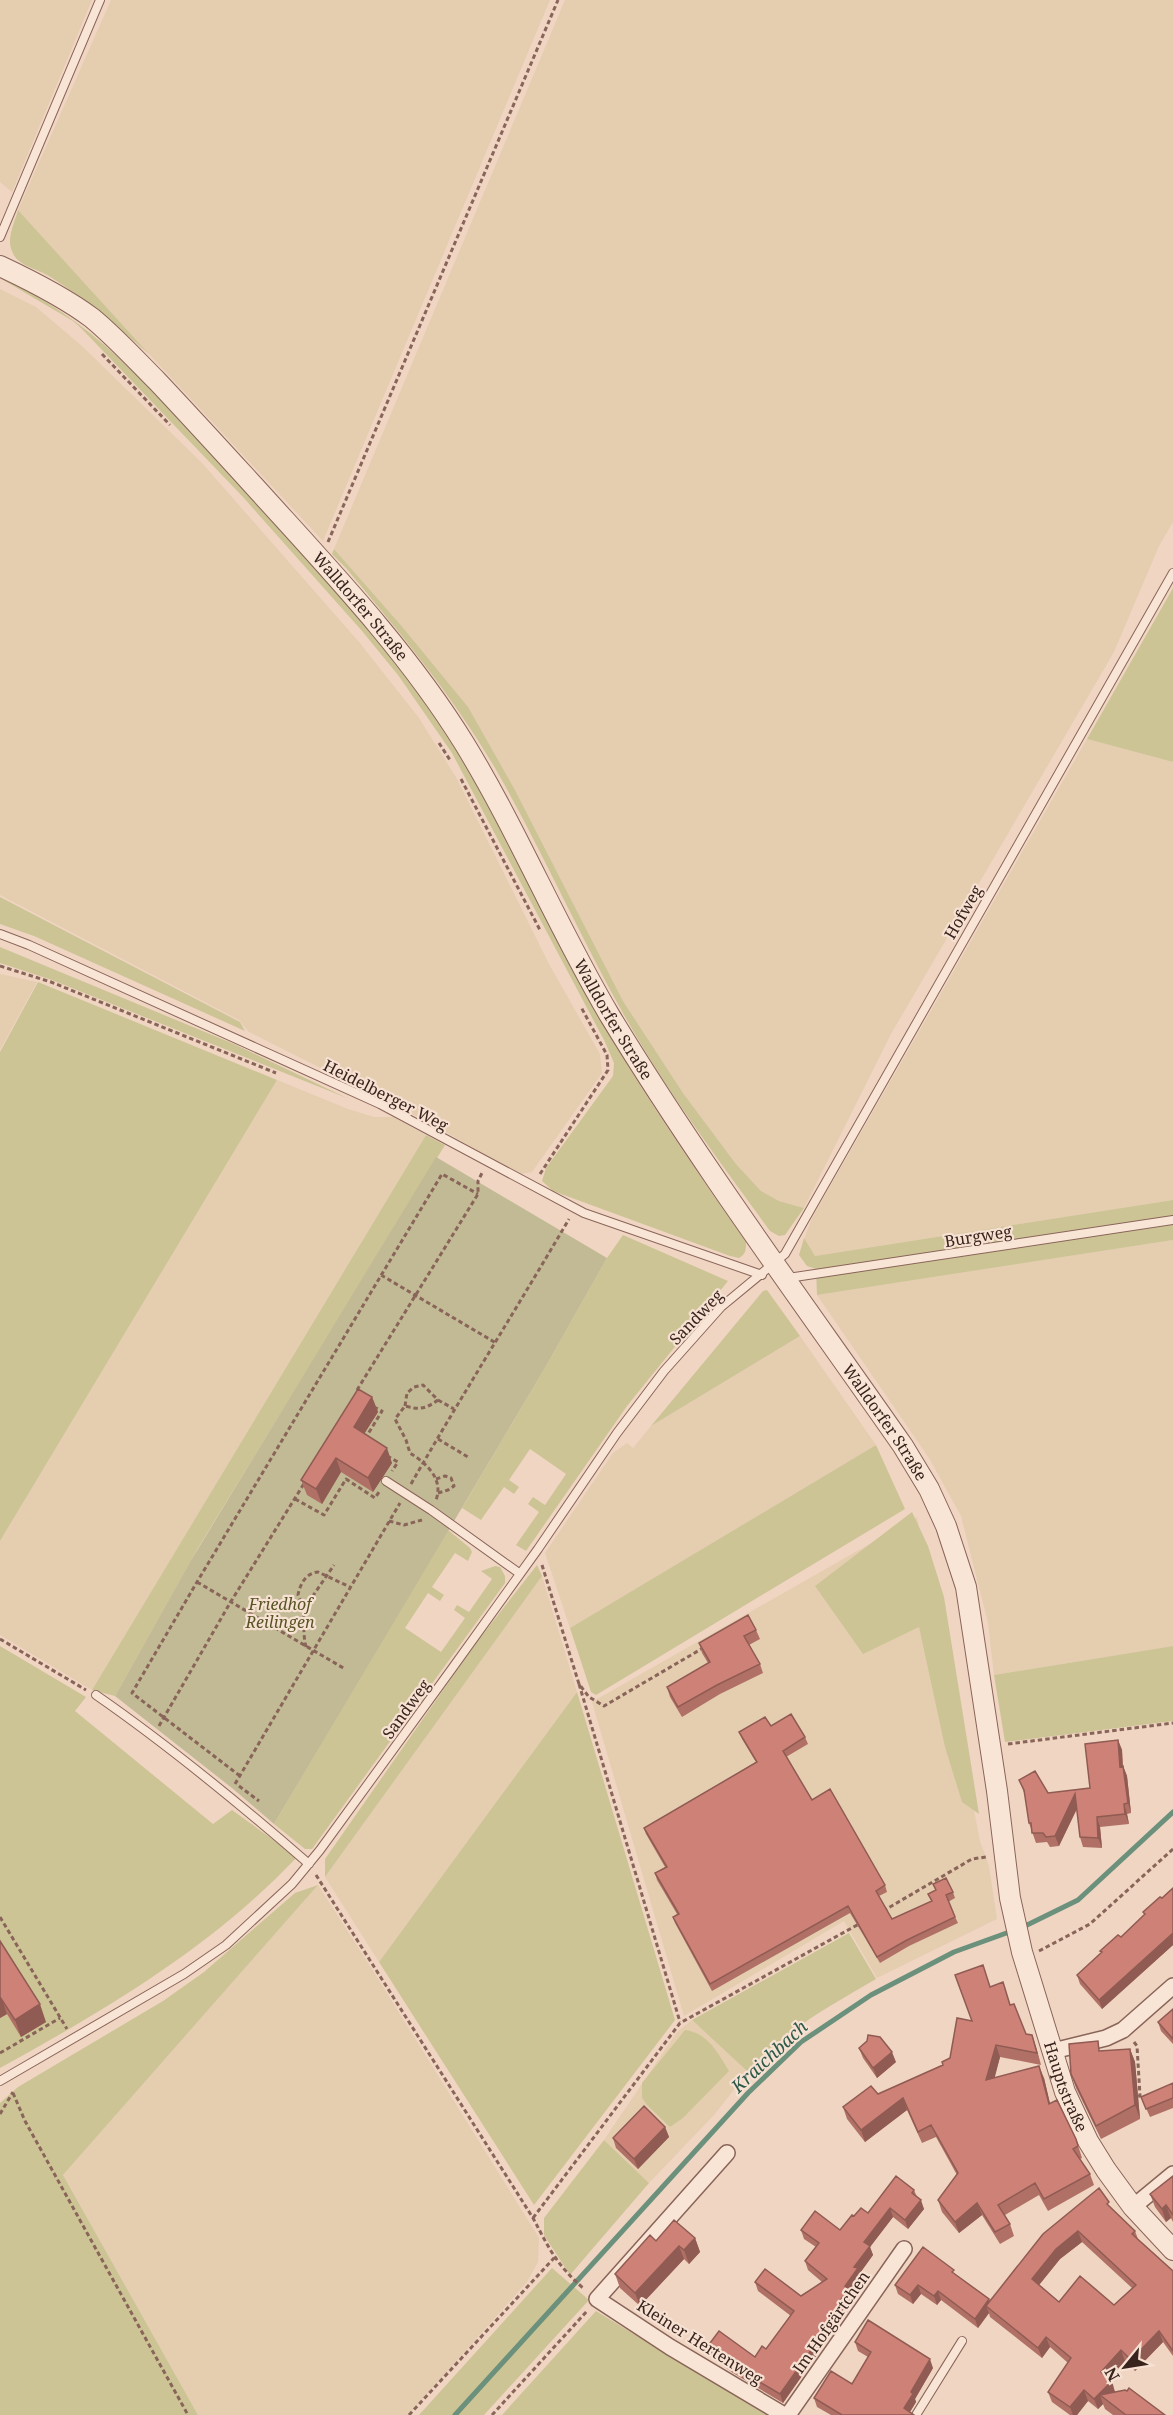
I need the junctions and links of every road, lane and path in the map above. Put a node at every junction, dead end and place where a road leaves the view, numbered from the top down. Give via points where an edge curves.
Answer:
1 (100, 0) edge
2 (558, 0) edge
3 (0, 237) edge
4 (0, 266) edge
5 (99, 351) dead end
6 (172, 427) dead end
7 (319, 558) junction
8 (1173, 573) edge
9 (434, 735) dead end
10 (453, 764) dead end
11 (459, 774) dead end
12 (0, 934) edge
13 (544, 937) dead end
14 (0, 966) edge
15 (576, 998) dead end
16 (283, 1076) dead end
17 (478, 1181) dead end
18 (532, 1186) junction
19 (478, 1194) junction
20 (1173, 1220) edge
21 (562, 1230) dead end
22 (775, 1272) junction
23 (381, 1275) junction
24 (415, 1295) junction
25 (496, 1343) junction
26 (355, 1395) edge
27 (438, 1400) junction
28 (373, 1406) edge
29 (405, 1406) junction
30 (454, 1409) junction
31 (438, 1439) junction
32 (364, 1441) edge
33 (381, 1452) edge
34 (468, 1457) dead end
35 (424, 1462) junction
36 (307, 1478) edge
37 (436, 1479) dead end
38 (386, 1481) junction
39 (438, 1493) dead end
40 (406, 1494) junction
41 (296, 1499) junction
42 (537, 1549) junction
43 (334, 1565) dead end
44 (519, 1573) junction
45 (328, 1576) junction
46 (197, 1582) junction
47 (350, 1587) junction
48 (231, 1603) junction
49 (304, 1609) junction
50 (0, 1639) edge
51 (306, 1647) junction
52 (705, 1647) edge
53 (313, 1651) junction
54 (345, 1669) dead end
55 (579, 1684) junction
56 (96, 1695) joint
57 (165, 1718) junction
58 (1173, 1723) edge
59 (157, 1728) dead end
60 (990, 1746) junction
61 (240, 1776) junction
62 (236, 1783) junction
63 (232, 1788) dead end
64 (259, 1801) dead end
65 (1173, 1849) edge
66 (1003, 1854) junction
67 (309, 1864) junction
68 (1010, 1898) joint
69 (882, 1912) edge
70 (0, 1917) edge
71 (863, 1922) edge
72 (1031, 1952) junction
73 (1173, 1986) edge
74 (60, 2018) junction
75 (63, 2023) dead end
76 (680, 2023) junction
77 (1123, 2030) junction
78 (1053, 2051) junction
79 (0, 2054) edge
80 (9, 2076) junction
81 (0, 2081) edge
82 (13, 2093) junction
83 (1128, 2097) edge
84 (0, 2114) edge
85 (727, 2153) dead end
86 (1173, 2174) edge
87 (1133, 2207) junction
88 (534, 2218) junction
89 (904, 2249) dead end
90 (1173, 2250) edge
91 (554, 2258) junction
92 (594, 2297) junction
93 (962, 2341) dead end
94 (188, 2415) edge
95 (409, 2415) edge
96 (492, 2415) edge
97 (786, 2415) edge
98 (916, 2415) edge

1 - 3 lane
2 - 7 path
4 - 7 street, Walldorfer Straße via 92,318 225,453
5 - 6 path
7 - 22 street, Walldorfer Straße via 383,631 463,741 609,1014
8 - 22 lane, Hofweg
9 - 10 path
11 - 13 path
12 - 18 lane, Heidelberger Weg via 370,1100
14 - 16 path via 51,982
15 - 18 path via 607,1055 608,1070
17 - 19 path
18 - 22 lane, Heidelberger Weg via 584,1213
19 - 23 path via 442,1174
19 - 24 path
20 - 22 lane, Burgweg
21 - 25 path
22 - 42 lane, Sandweg via 721,1307 672,1361
22 - 60 street, Walldorfer Straße via 903,1446 946,1526 966,1587
23 - 24 path
23 - 46 path
24 - 25 path
24 - 26 path
25 - 30 path
27 - 29 path via 417,1409
27 - 29 path via 423,1385 407,1393
27 - 30 path
28 - 32 path via 382,1412
29 - 35 path via 395,1419 410,1453
30 - 31 path
31 - 34 path
31 - 35 path
33 - 38 path via 398,1462
35 - 40 path
36 - 41 path
37 - 39 path via 451,1478 454,1486
38 - 40 lane
38 - 41 path via 375,1498 346,1479 324,1515
40 - 44 lane
40 - 47 path
41 - 48 path
42 - 44 lane, Sandweg
42 - 55 path
43 - 45 path
44 - 67 lane, Sandweg
45 - 47 path
45 - 49 path
45 - 49 path via 312,1572 301,1583 298,1596
46 - 48 path
46 - 57 path via 132,1694
47 - 53 path
48 - 51 path
48 - 57 path
49 - 51 path
50 - 56 path
51 - 53 path
52 - 55 path via 604,1706 589,1697
53 - 54 path
53 - 61 path
55 - 76 path
56 - 67 lane via 223,1789
57 - 59 path
57 - 61 path
58 - 60 path
60 - 66 street, Walldorfer Straße
61 - 62 path
62 - 63 path
62 - 64 path
65 - 72 path via 1090,1924
66 - 68 street, Walldorfer Straße
66 - 69 path via 972,1859
67 - 80 lane, Sandweg via 226,1945 184,1974
67 - 88 path
68 - 72 street, Hauptstraße
70 - 74 path
71 - 76 path
72 - 78 street, Hauptstraße
73 - 77 street
74 - 75 path
74 - 79 path
76 - 88 path
77 - 78 street
77 - 83 path via 1137,2046 1140,2096
78 - 87 street, Hauptstraße via 1065,2092 1088,2141
80 - 81 lane, Sandweg
80 - 82 path
82 - 84 path
82 - 94 path
85 - 92 street
86 - 87 street
87 - 90 street, Hauptstraße
88 - 91 path
89 - 97 street, Im Hofgärtchen
91 - 92 path
91 - 95 path
92 - 96 path
92 - 97 street, Kleiner Hertenweg
93 - 98 lane

